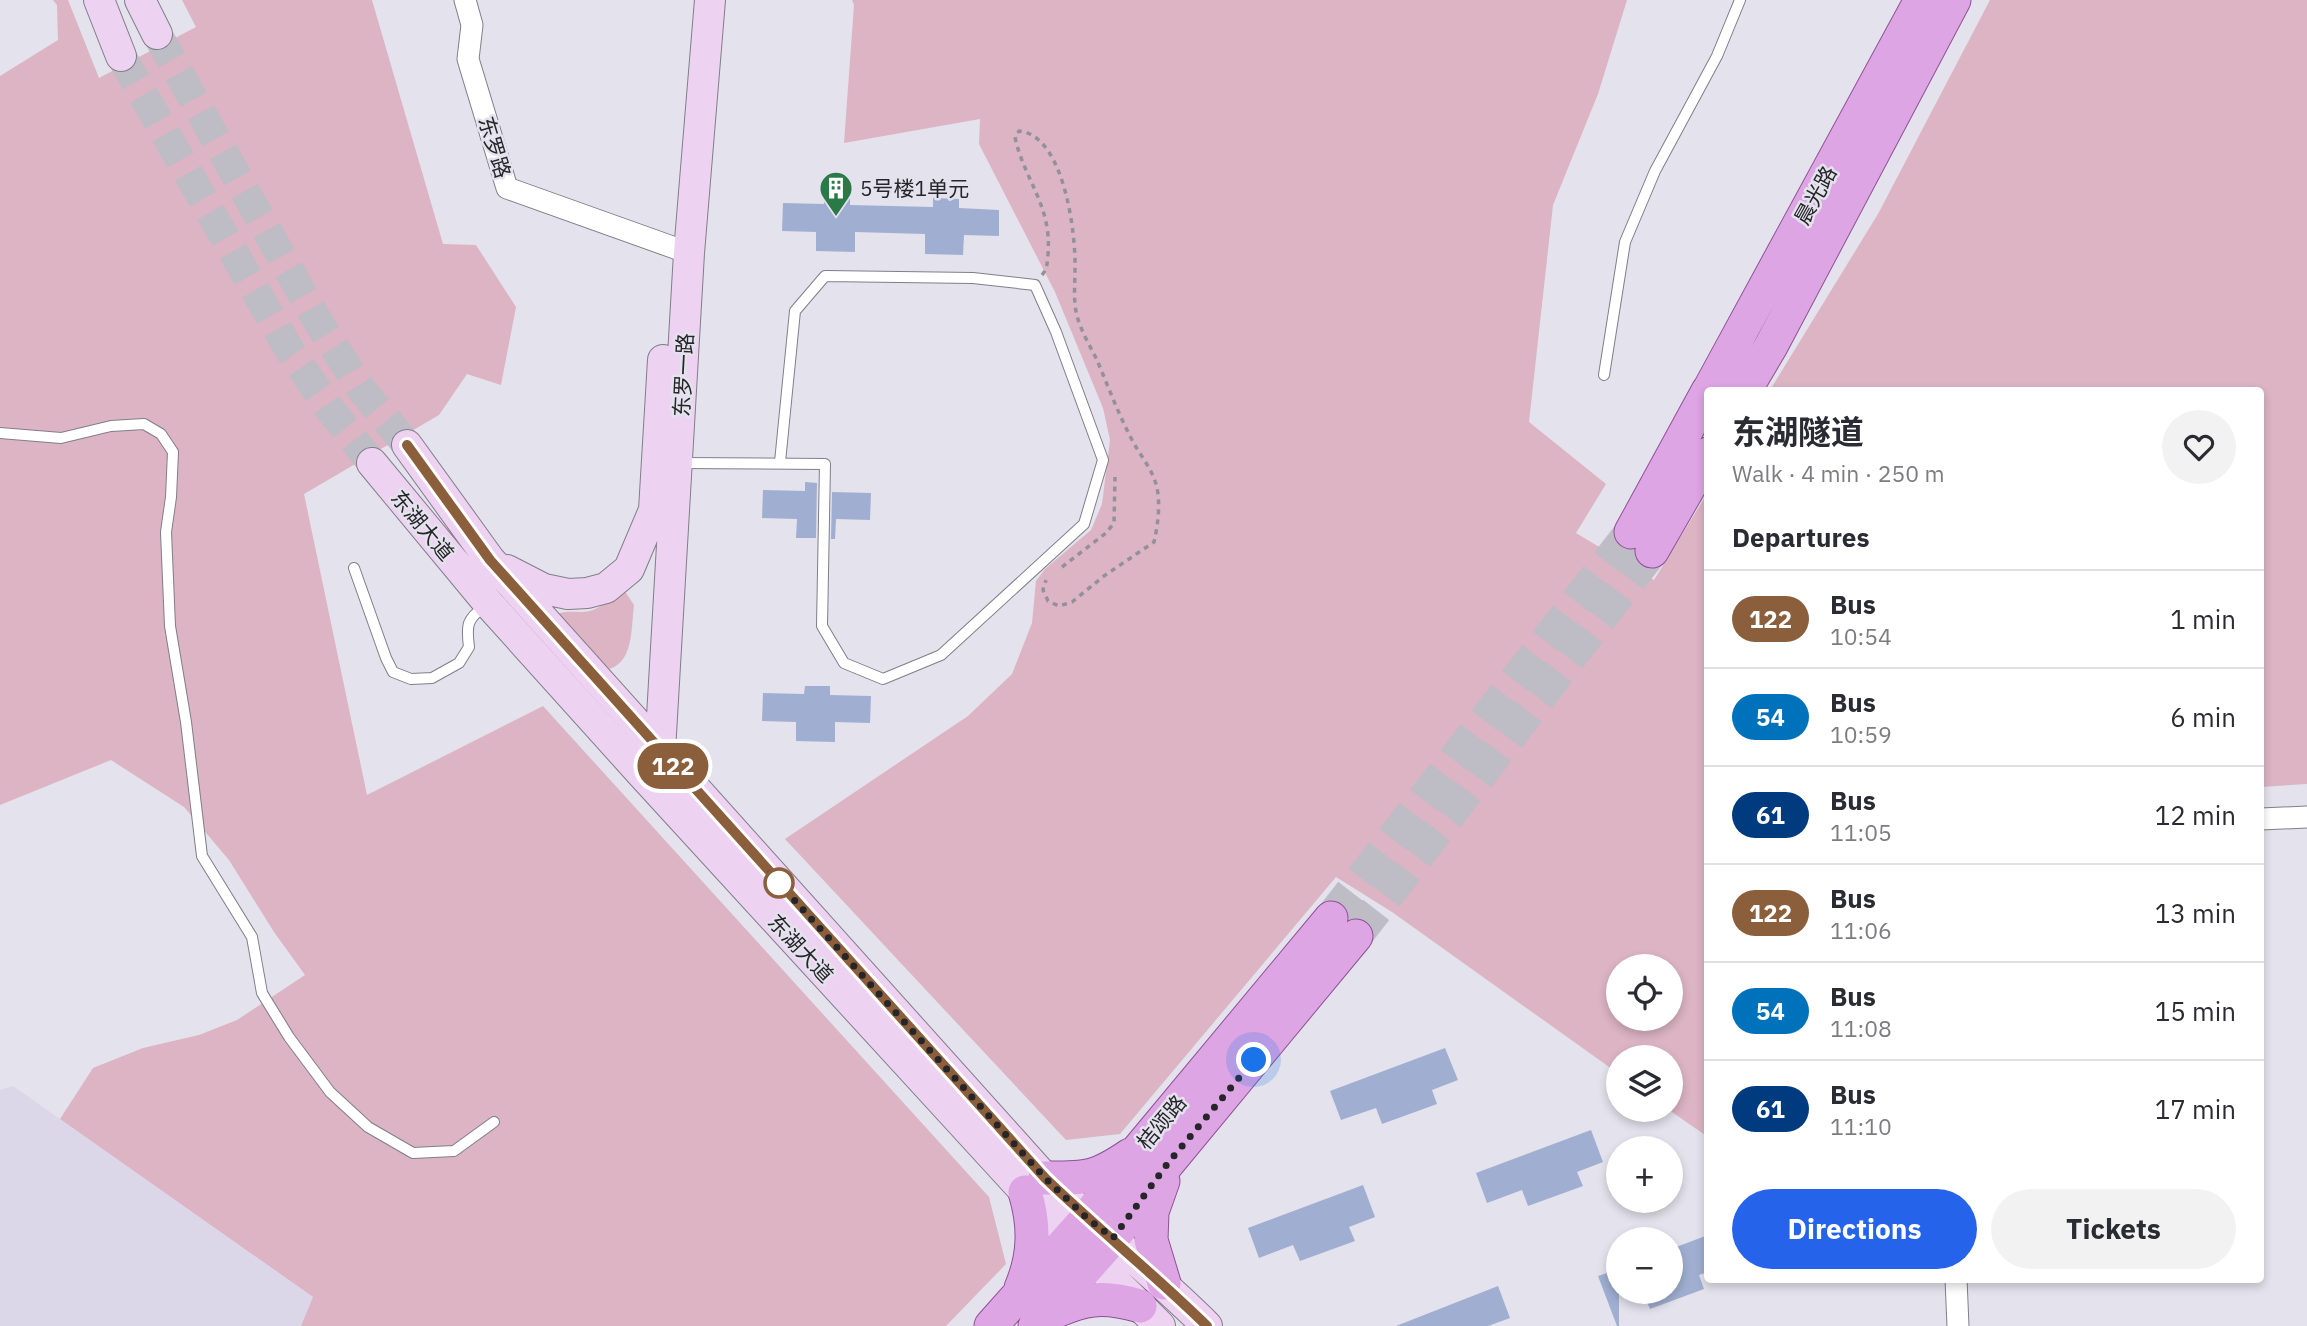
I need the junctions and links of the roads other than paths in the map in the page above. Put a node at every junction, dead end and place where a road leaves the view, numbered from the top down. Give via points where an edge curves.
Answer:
1 (99, 0) edge
2 (140, 0) edge
3 (465, 0) edge
4 (692, 0) edge
5 (710, 0) edge
6 (1740, 0) edge
7 (1921, 0) edge
8 (1954, 0) edge
9 (157, 34) tunnel mouth
10 (121, 56) tunnel mouth
11 (679, 250) junction
12 (1604, 375) dead end
13 (1710, 387) edge
14 (1747, 387) edge
15 (1704, 400) edge
16 (0, 433) edge
17 (407, 445) tunnel mouth
18 (1704, 459) edge
19 (780, 462) junction
20 (372, 463) tunnel mouth
21 (678, 463) junction
22 (490, 560) junction
23 (354, 569) dead end
24 (488, 603) junction
25 (660, 751) junction
26 (2307, 817) edge
27 (2264, 819) edge
28 (494, 1122) dead end
29 (1138, 1150) junction
30 (1168, 1163) junction
31 (1035, 1185) junction
32 (1078, 1227) junction
33 (1104, 1249) junction
34 (1164, 1283) junction
35 (1956, 1283) edge
36 (1018, 1295) junction
37 (1150, 1316) edge
38 (1039, 1322) edge
39 (991, 1326) edge
40 (1207, 1326) edge
41 (1958, 1326) edge

1 - 10 main road
2 - 9 main road
3 - 11 street, 东罗路 via 472,25 468,59 507,188
4 - 11 main road, 东罗一路
5 - 11 main road, 东罗一路
6 - 12 lane via 1717,57 1655,171 1625,242
7 - 13 main road, 晨光路
8 - 14 main road, 晨光路
11 - 21 main road, 东罗一路
11 - 22 main road, 东罗一路 via 654,510 629,569 606,588 568,594 544,589
15 - 18 main road, 晨光路 via 1642,541
16 - 28 lane via 61,438 111,426 144,424 161,434 173,452 166,532 170,626 202,856 252,937 262,993 330,1092 368,1128 413,1153 454,1151
17 - 22 main road, 东湖大道
19 - 19 lane via 825,464 822,626 844,663 883,679 941,655 1084,523 1103,460 1035,285 973,278 825,276 794,311
19 - 21 lane
20 - 24 main road, 东湖大道
21 - 25 main road, 东罗一路
22 - 25 main road, 东湖大道
23 - 24 lane via 393,672 411,679 432,678 459,663 470,647 467,627 473,614
24 - 31 main road, 东湖大道
25 - 31 main road, 东湖大道
26 - 27 street
29 - 30 main road, 桔颂路 via 1343,927
29 - 31 main road via 1104,1173
29 - 32 main road, 桔颂路
30 - 33 main road, 桔颂路
30 - 34 main road via 1151,1230
31 - 32 main road, 东湖大道
31 - 36 main road via 1029,1269
32 - 33 main road, 东湖大道
32 - 36 main road, 桔颂路
33 - 34 main road, 东湖大道
33 - 37 main road, 东湖大道
33 - 38 main road, 桔颂路
34 - 40 main road, 东湖大道
35 - 41 street
36 - 39 main road, 桔颂路
37 - 38 main road via 1121,1300 1099,1299 1075,1302

